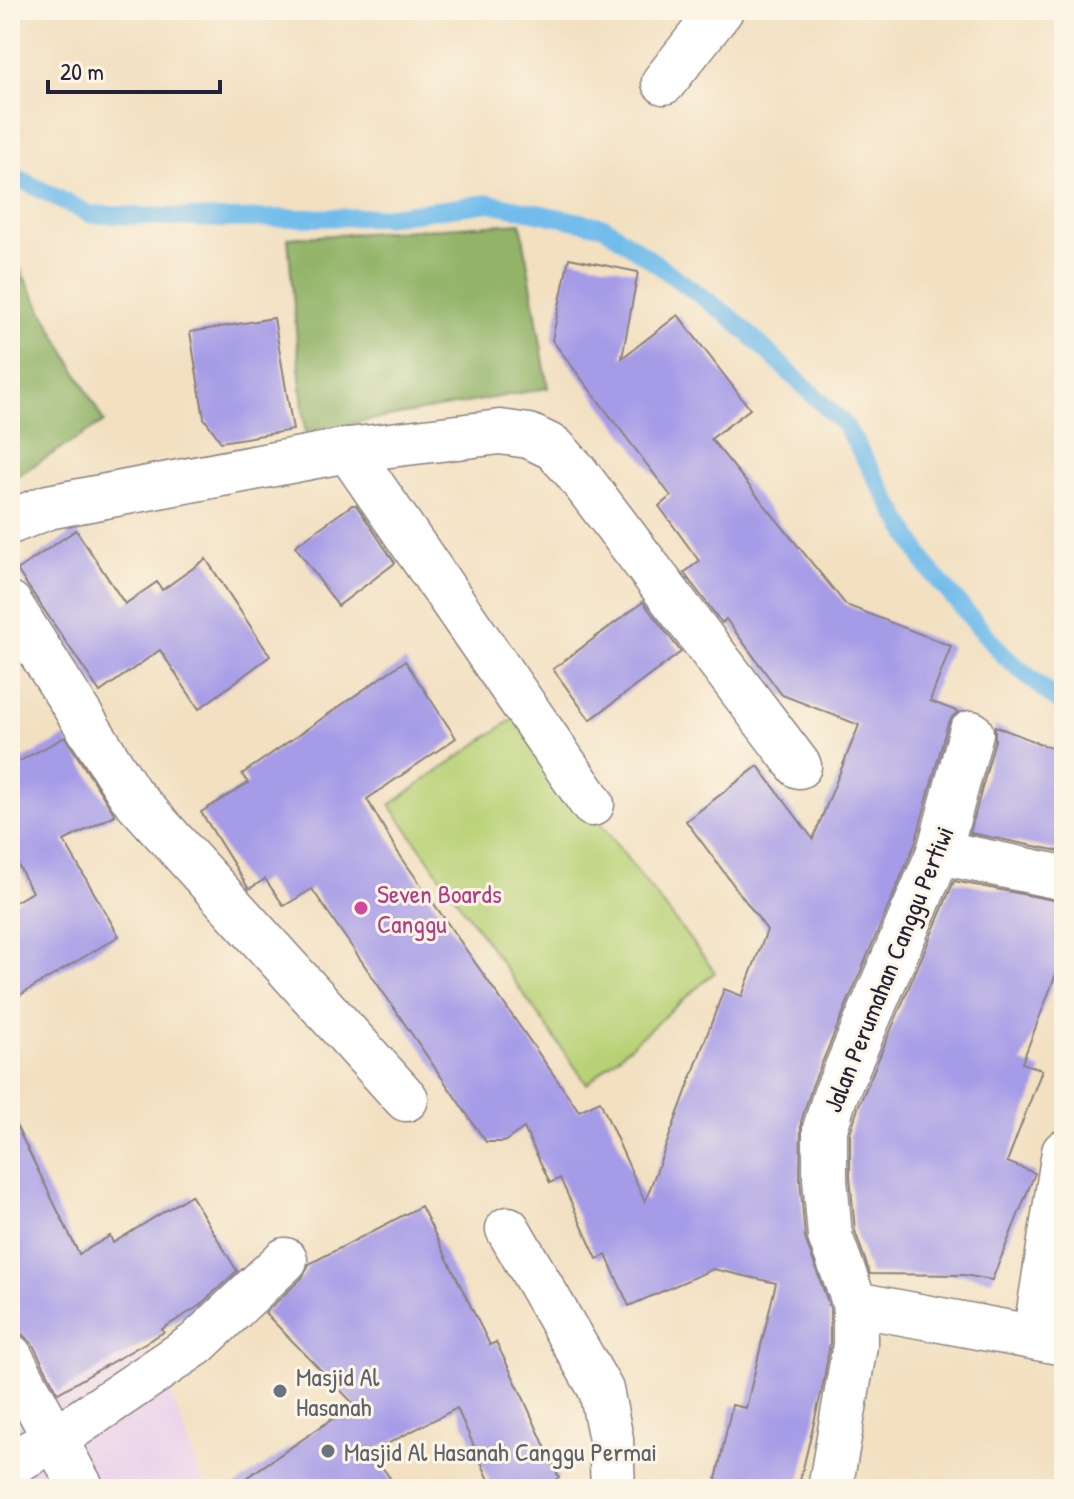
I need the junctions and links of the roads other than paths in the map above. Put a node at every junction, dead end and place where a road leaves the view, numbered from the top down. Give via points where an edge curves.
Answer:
1 (721, 10) edge
2 (664, 82) dead end
3 (348, 450) junction
4 (14, 513) edge
5 (10, 604) edge
6 (971, 733) dead end
7 (799, 766) dead end
8 (592, 804) dead end
9 (939, 852) junction
10 (1064, 878) edge
11 (406, 1099) dead end
12 (1064, 1152) edge
13 (508, 1229) dead end
14 (285, 1260) dead end
15 (855, 1304) junction
16 (1050, 1340) edge
17 (10, 1356) edge
18 (55, 1439) junction
19 (10, 1464) edge
20 (82, 1489) edge
21 (613, 1489) edge
22 (830, 1489) edge

1 - 2 street
3 - 4 street
3 - 7 street via 500,432 529,436 554,448
3 - 8 street
5 - 11 street via 130,794
6 - 9 street, Jalan Perumahan Canggu Pertiwi
9 - 10 street
9 - 15 street, Jalan Perumahan Canggu Pertiwi via 825,1129 830,1236
12 - 16 street
13 - 21 street via 601,1390 611,1439
14 - 18 street via 196,1344
15 - 16 street
15 - 22 street, Jalan Perumahan Canggu Pertiwi via 855,1345
17 - 18 street
18 - 19 street
18 - 20 street

